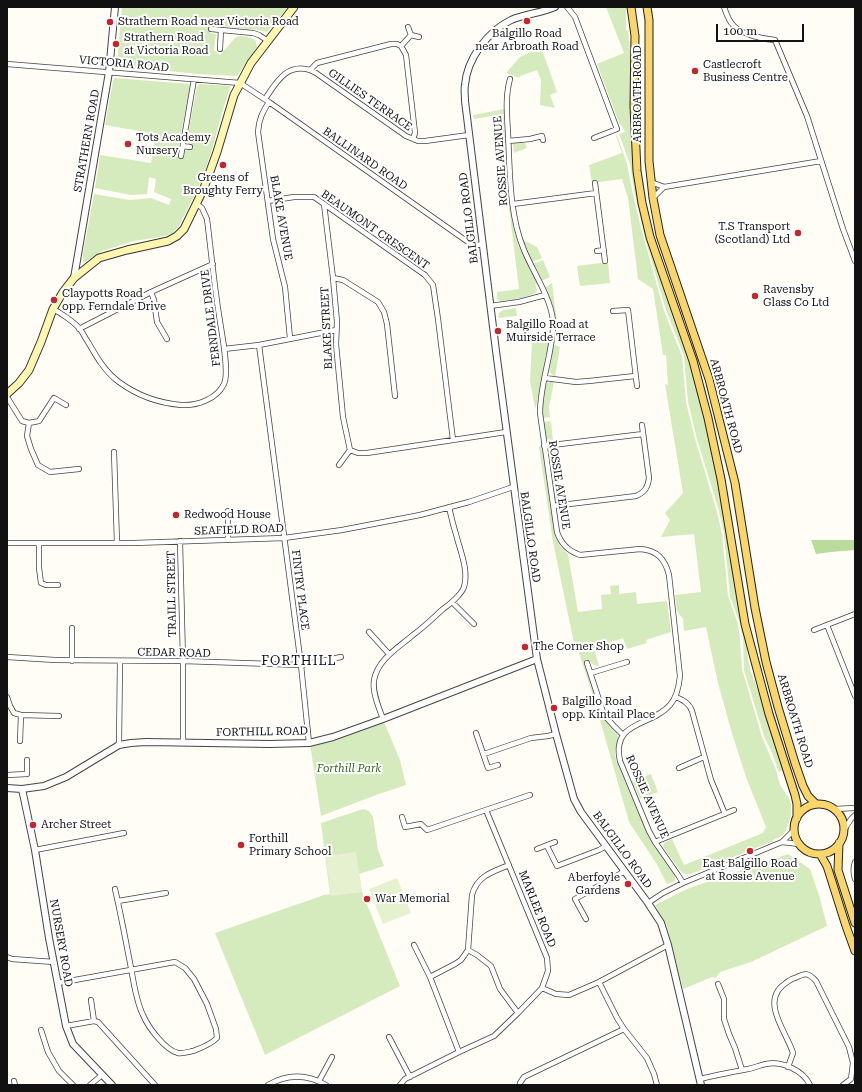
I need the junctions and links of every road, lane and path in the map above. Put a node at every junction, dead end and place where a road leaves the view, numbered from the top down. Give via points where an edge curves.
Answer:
1 (115, 7) edge
2 (294, 7) edge
3 (556, 7) edge
4 (567, 7) edge
5 (631, 7) edge
6 (636, 7) edge
7 (647, 7) edge
8 (724, 7) edge
9 (408, 27) dead end
10 (211, 29) dead end
11 (221, 30) junction
12 (411, 35) junction
13 (635, 36) junction
14 (419, 37) dead end
15 (268, 41) junction
16 (401, 46) junction
17 (220, 49) dead end
18 (7, 64) edge
19 (310, 70) junction
20 (109, 72) junction
21 (194, 79) junction
22 (510, 79) dead end
23 (240, 83) junction
24 (267, 100) junction
25 (469, 135) junction
26 (594, 138) dead end
27 (413, 139) junction
28 (543, 140) dead end
29 (508, 141) junction
30 (183, 146) junction
31 (190, 147) dead end
32 (181, 156) dead end
33 (821, 161) junction
34 (651, 182) junction
35 (594, 183) dead end
36 (664, 187) junction
37 (596, 193) junction
38 (653, 198) junction
39 (268, 201) junction
40 (197, 204) junction
41 (324, 204) junction
42 (513, 204) junction
43 (482, 244) junction
44 (604, 250) junction
45 (597, 251) dead end
46 (605, 261) dead end
47 (855, 262) edge
48 (213, 264) junction
49 (74, 278) junction
50 (333, 278) junction
51 (152, 292) junction
52 (545, 295) junction
53 (490, 306) junction
54 (53, 309) junction
55 (613, 311) dead end
56 (79, 329) junction
57 (336, 330) junction
58 (290, 338) junction
59 (167, 339) dead end
60 (258, 345) junction
61 (224, 349) junction
62 (636, 376) junction
63 (545, 378) junction
64 (637, 386) dead end
65 (7, 394) edge
66 (395, 396) dead end
67 (7, 398) edge
68 (66, 405) dead end
69 (29, 423) junction
70 (642, 424) dead end
71 (506, 432) junction
72 (643, 434) junction
73 (453, 440) junction
74 (544, 446) junction
75 (350, 450) junction
76 (114, 452) dead end
77 (339, 465) dead end
78 (79, 469) dead end
79 (513, 487) junction
80 (553, 506) junction
81 (449, 507) junction
82 (228, 511) dead end
83 (284, 538) junction
84 (228, 540) junction
85 (180, 541) junction
86 (39, 543) junction
87 (117, 543) junction
88 (7, 544) edge
89 (58, 585) dead end
90 (452, 602) junction
91 (855, 614) edge
92 (474, 624) dead end
93 (827, 625) junction
94 (72, 628) dead end
95 (814, 630) dead end
96 (369, 632) dead end
97 (389, 654) junction
98 (7, 657) edge
99 (341, 657) dead end
100 (537, 659) junction
101 (72, 660) junction
102 (120, 661) junction
103 (183, 661) junction
104 (627, 662) dead end
105 (587, 663) dead end
106 (301, 664) junction
107 (590, 673) junction
108 (676, 696) junction
109 (855, 696) edge
110 (7, 697) edge
111 (21, 715) junction
112 (59, 716) dead end
113 (383, 719) junction
114 (476, 733) dead end
115 (556, 734) junction
116 (623, 735) junction
117 (20, 741) dead end
118 (309, 742) junction
119 (183, 743) junction
120 (119, 746) junction
121 (484, 754) junction
122 (704, 757) junction
123 (27, 760) dead end
124 (498, 765) dead end
125 (679, 768) dead end
126 (7, 775) edge
127 (7, 788) edge
128 (22, 789) junction
129 (530, 796) dead end
130 (816, 804) junction
131 (855, 808) edge
132 (834, 809) junction
133 (486, 810) junction
134 (734, 810) dead end
135 (725, 814) junction
136 (855, 815) edge
137 (402, 817) dead end
138 (797, 818) junction
139 (794, 830) junction
140 (844, 830) junction
141 (124, 833) dead end
142 (555, 842) dead end
143 (655, 842) junction
144 (782, 842) junction
145 (839, 843) junction
146 (799, 844) junction
147 (547, 846) junction
148 (606, 846) junction
149 (537, 849) dead end
150 (36, 850) junction
151 (820, 854) junction
152 (855, 862) edge
153 (509, 865) junction
154 (625, 871) junction
155 (855, 879) edge
156 (682, 883) junction
157 (115, 889) dead end
158 (166, 893) dead end
159 (118, 901) junction
160 (648, 903) junction
161 (586, 919) dead end
162 (855, 923) edge
163 (414, 944) dead end
164 (668, 945) junction
165 (468, 950) junction
166 (855, 951) edge
167 (7, 957) edge
168 (54, 962) junction
169 (131, 969) junction
170 (430, 977) junction
171 (599, 982) junction
172 (58, 983) junction
173 (718, 984) dead end
174 (542, 988) junction
175 (92, 1000) dead end
176 (518, 1013) junction
177 (94, 1021) junction
178 (66, 1026) junction
179 (624, 1029) junction
180 (41, 1030) dead end
181 (389, 1036) dead end
182 (459, 1052) junction
183 (332, 1057) dead end
184 (788, 1067) junction
185 (742, 1070) junction
186 (102, 1075) junction
187 (410, 1077) junction
188 (853, 1079) edge
189 (319, 1081) junction
190 (700, 1082) edge
191 (73, 1085) edge
192 (90, 1085) edge
193 (112, 1085) edge
194 (156, 1085) edge
195 (268, 1085) edge
196 (326, 1085) edge
197 (400, 1085) edge
198 (520, 1085) edge
199 (657, 1085) edge
200 (810, 1085) edge
201 (843, 1085) edge

1 - 20 street, STRATHERN ROAD
2 - 15 main road
3 - 25 street, BALGILLO ROAD via 510,21 486,39 476,53 465,85
4 - 26 street, ARBROATH ROAD via 575,17 617,129
5 - 13 main road, ARBROATH ROAD
6 - 13 main road, ARBROATH ROAD
7 - 34 main road, ARBROATH ROAD
8 - 33 street via 733,26 764,39 775,40 807,116
9 - 12 street
10 - 11 street
11 - 15 street via 259,35
11 - 17 street
12 - 14 street
12 - 16 street
13 - 138 main road, ARBROATH ROAD via 634,106 637,171 642,203 650,237 693,361 708,418 721,479 745,624 769,714 795,795
15 - 23 main road
16 - 19 street via 391,44 317,63
16 - 27 street via 406,54 415,133
18 - 20 street, VICTORIA ROAD
19 - 24 street, BLAKE AVENUE via 298,68 283,74
19 - 27 street, GILLIES TERRACE
20 - 21 street, VICTORIA ROAD
20 - 49 street, STRATHERN ROAD
21 - 23 street, VICTORIA ROAD
21 - 30 street
22 - 29 street, ROSSIE AVENUE via 506,95
23 - 24 street, BALLINARD ROAD
23 - 40 main road
24 - 39 street, BLAKE AVENUE via 258,132
24 - 43 street, BALLINARD ROAD via 468,242
25 - 27 street, GILLIES TERRACE via 425,141
25 - 43 street, BALGILLO ROAD
28 - 29 street via 542,136
29 - 42 street, ROSSIE AVENUE
30 - 31 street
30 - 32 street
33 - 36 street
33 - 47 street
34 - 36 street
34 - 38 main road, ARBROATH ROAD
35 - 37 street
36 - 38 street
37 - 42 street
37 - 44 street
38 - 130 main road, ARBROATH ROAD via 660,234 709,379 735,483 755,608 778,707 803,786
39 - 41 street, BEAUMONT CRESCENT via 314,197
39 - 58 street, BLAKE AVENUE via 273,239 285,287
40 - 48 street, FERNDALE DRIVE via 207,219
40 - 49 main road via 184,229 177,236 168,241 99,258
41 - 50 street, BLAKE STREET
41 - 73 street, BEAUMONT CRESCENT via 425,275 433,285
42 - 52 street, ROSSIE AVENUE via 515,221 524,250
43 - 53 street, BALGILLO ROAD
44 - 45 street
44 - 46 street
48 - 51 street
48 - 61 street, FERNDALE DRIVE
49 - 54 main road
50 - 57 street, BLAKE STREET
50 - 66 street via 343,280 378,302 384,312
51 - 56 street
51 - 59 street via 157,322
52 - 53 street
52 - 63 street, ROSSIE AVENUE via 550,306 553,330
53 - 71 street, BALGILLO ROAD
54 - 56 street, FERNDALE DRIVE
54 - 65 main road via 28,370
55 - 62 street via 628,310
56 - 61 street, FERNDALE DRIVE via 106,370 118,382 145,397 174,404 196,404 215,396 221,390 227,377
57 - 58 street
57 - 75 street, BLAKE STREET via 343,417
58 - 60 street
60 - 61 street
60 - 83 street, FINTRY PLACE
62 - 63 street via 576,382
62 - 64 street
63 - 74 street, ROSSIE AVENUE via 540,402
67 - 69 street via 22,421
68 - 69 street via 54,398 39,421
69 - 78 street via 27,436 38,465 50,472
70 - 72 street
71 - 73 street
71 - 79 street, BALGILLO ROAD
72 - 74 street
72 - 80 street via 649,484 642,494
73 - 75 street via 367,453
74 - 80 street, ROSSIE AVENUE
75 - 77 street
76 - 87 street
79 - 81 street, SEAFIELD ROAD
79 - 100 street, BALGILLO ROAD
80 - 108 street, ROSSIE AVENUE via 559,539 572,553 587,555 640,549 648,550 662,559 669,575 680,676
81 - 83 street, SEAFIELD ROAD via 342,530
81 - 90 street via 466,575 464,589
82 - 84 street
83 - 84 street, SEAFIELD ROAD
83 - 106 street, FINTRY PLACE
84 - 85 street, SEAFIELD ROAD
85 - 87 street, SEAFIELD ROAD
85 - 103 street, TRAILL STREET
86 - 87 street, SEAFIELD ROAD
86 - 88 street, SEAFIELD ROAD
86 - 89 street via 41,583
90 - 92 street
90 - 97 street
91 - 93 street
93 - 95 street
93 - 109 street
94 - 101 street
96 - 97 street
97 - 113 street via 377,672 374,682
98 - 101 street, CEDAR ROAD
99 - 106 street, CEDAR ROAD
100 - 113 street, FORTHILL ROAD
100 - 115 street, BALGILLO ROAD
101 - 102 street, CEDAR ROAD
102 - 103 street, CEDAR ROAD
102 - 120 street
103 - 106 street, CEDAR ROAD
103 - 119 street, TRAILL STREET
104 - 107 street
105 - 107 street
106 - 118 street, FINTRY PLACE
107 - 116 street via 604,714
108 - 116 street, ROSSIE AVENUE via 664,711 634,725
108 - 122 street via 690,706
110 - 111 street via 14,713
111 - 112 street
111 - 117 street
113 - 118 street, FORTHILL ROAD
114 - 121 street
115 - 121 street via 531,738
115 - 148 street, BALGILLO ROAD via 574,799
116 - 143 street, ROSSIE AVENUE via 618,747 620,761
118 - 119 street, FORTHILL ROAD
119 - 120 street, FORTHILL ROAD via 146,742
120 - 128 street, FORTHILL ROAD via 66,777 44,786
121 - 124 street via 488,768
122 - 125 street
122 - 135 street
123 - 126 street via 27,774
127 - 128 street, FORTHILL ROAD
128 - 150 street, NURSERY ROAD
129 - 133 street
130 - 132 main road
130 - 138 main road via 805,808
131 - 132 street
132 - 140 main road via 841,818
133 - 137 street via 427,830 421,824 405,827
133 - 153 street, MARLEE ROAD
134 - 135 street
135 - 143 street
136 - 140 street
138 - 139 main road
139 - 144 street
139 - 146 main road
140 - 145 main road
141 - 150 street
142 - 147 street
143 - 156 street, ROSSIE AVENUE
144 - 146 street
144 - 156 street
145 - 151 main road via 830,851
145 - 162 main road via 838,870
146 - 151 main road via 812,853
147 - 148 street via 557,866
147 - 149 street
148 - 154 street, BALGILLO ROAD
150 - 168 street, NURSERY ROAD
151 - 166 main road via 827,866
152 - 155 street
153 - 165 street via 480,880 474,889
153 - 174 street, MARLEE ROAD via 547,958 548,971
154 - 160 street, BALGILLO ROAD
154 - 161 street via 575,899
156 - 160 street
157 - 159 street
158 - 159 street
159 - 169 street
160 - 164 street, BALGILLO ROAD via 661,922
163 - 170 street
164 - 171 street
164 - 190 street, BALGILLO ROAD
165 - 170 street via 461,960
165 - 176 street via 491,966 500,989
167 - 168 street
168 - 172 street, NURSERY ROAD
169 - 169 street via 175,962 185,968 207,1004 216,1029 217,1038 213,1043 180,1054 166,1045 143,1015
169 - 172 street
170 - 182 street
171 - 174 street via 570,995 556,994
171 - 179 street
172 - 178 street, NURSERY ROAD
173 - 185 street via 724,999 724,1019 728,1034
174 - 176 street, MARLEE ROAD
175 - 177 street
176 - 182 street, MARLEE ROAD via 494,1036
177 - 178 street
177 - 194 street via 98,1022
178 - 186 street, NURSERY ROAD via 73,1044
179 - 198 street via 524,1077
179 - 199 street via 647,1058
180 - 191 street via 48,1052 59,1071
181 - 187 street
182 - 187 street, MARLEE ROAD
183 - 189 street
184 - 185 street via 766,1064
184 - 188 street via 793,1052 776,1015 775,994 781,986 792,979 804,974 811,975 849,1048 853,1063
184 - 200 street via 800,1073
185 - 190 street
186 - 192 street
186 - 193 street, NURSERY ROAD
187 - 197 street, MARLEE ROAD
188 - 201 street
189 - 195 street via 305,1076 289,1077
189 - 196 street

